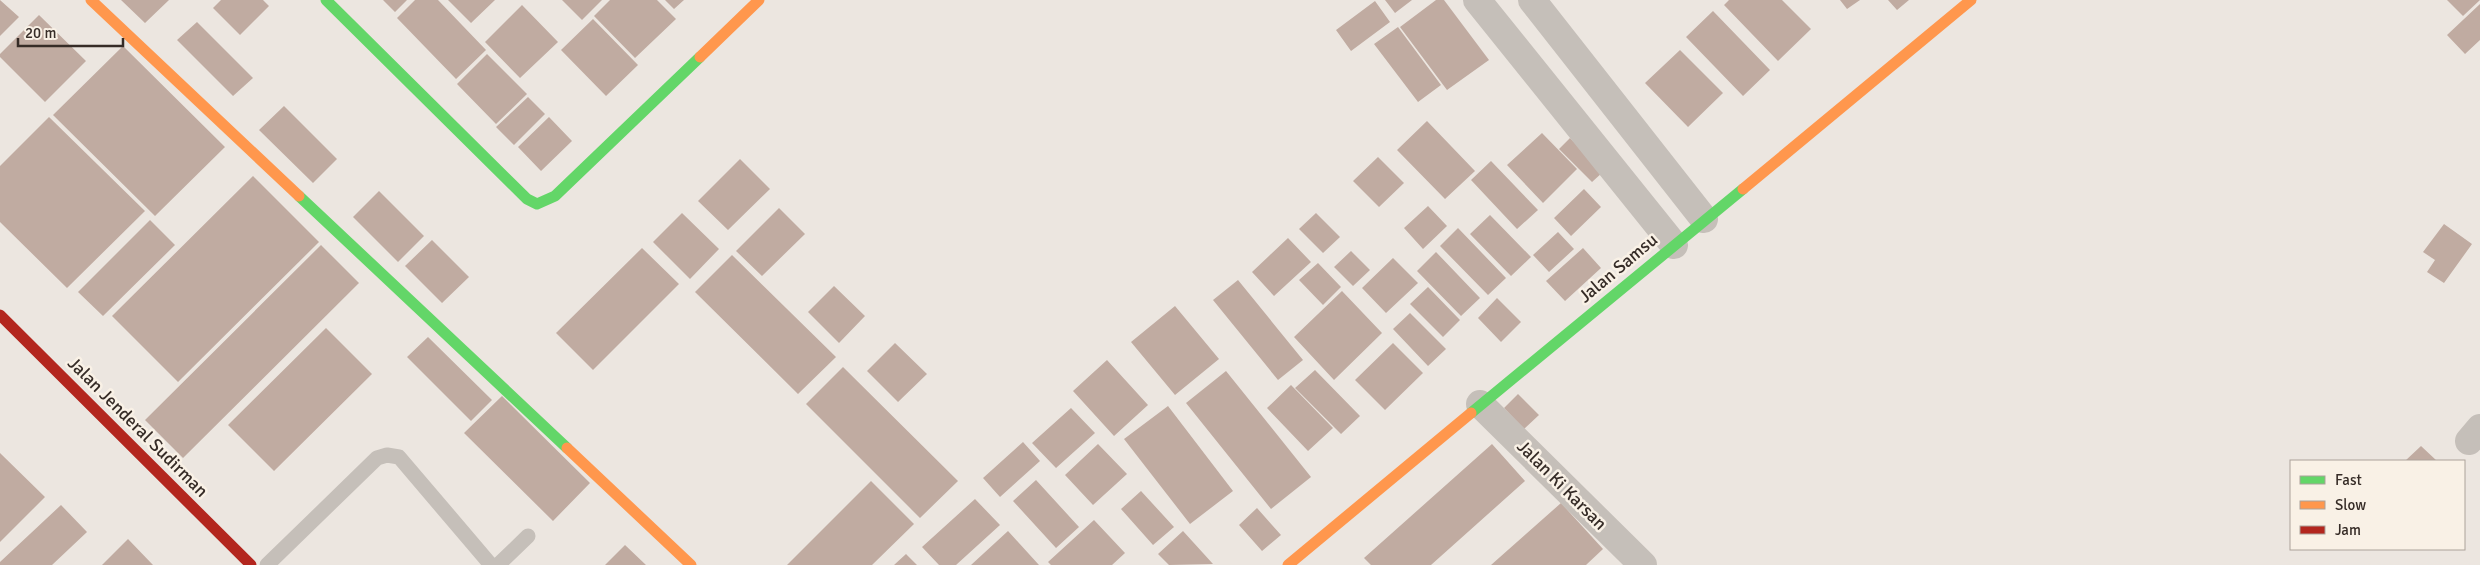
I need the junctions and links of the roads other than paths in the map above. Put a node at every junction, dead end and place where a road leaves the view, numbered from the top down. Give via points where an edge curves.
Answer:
1 (90, 0) edge
2 (326, 0) edge
3 (758, 0) edge
4 (1477, 0) edge
5 (1971, 0) edge
6 (1533, 1) edge
7 (1502, 32) junction
8 (1704, 219) junction
9 (1674, 245) junction
10 (0, 315) edge
11 (1480, 404) junction
12 (528, 536) dead end
13 (251, 565) edge
14 (266, 565) edge
15 (491, 565) edge
16 (498, 565) edge
17 (691, 565) edge
18 (1288, 565) edge
19 (1643, 565) edge

1 - 17 street
2 - 3 street via 536,204 555,196
4 - 7 street
5 - 8 street, Jalan Samsu
6 - 7 street
6 - 8 street
7 - 9 street
8 - 9 street, Jalan Samsu
9 - 11 street, Jalan Samsu
10 - 13 street, Jalan Jenderal Sudirman
11 - 18 street, Jalan Samsu
11 - 19 street, Jalan Ki Karsan
12 - 16 lane
14 - 15 lane via 376,458 387,455 399,457

